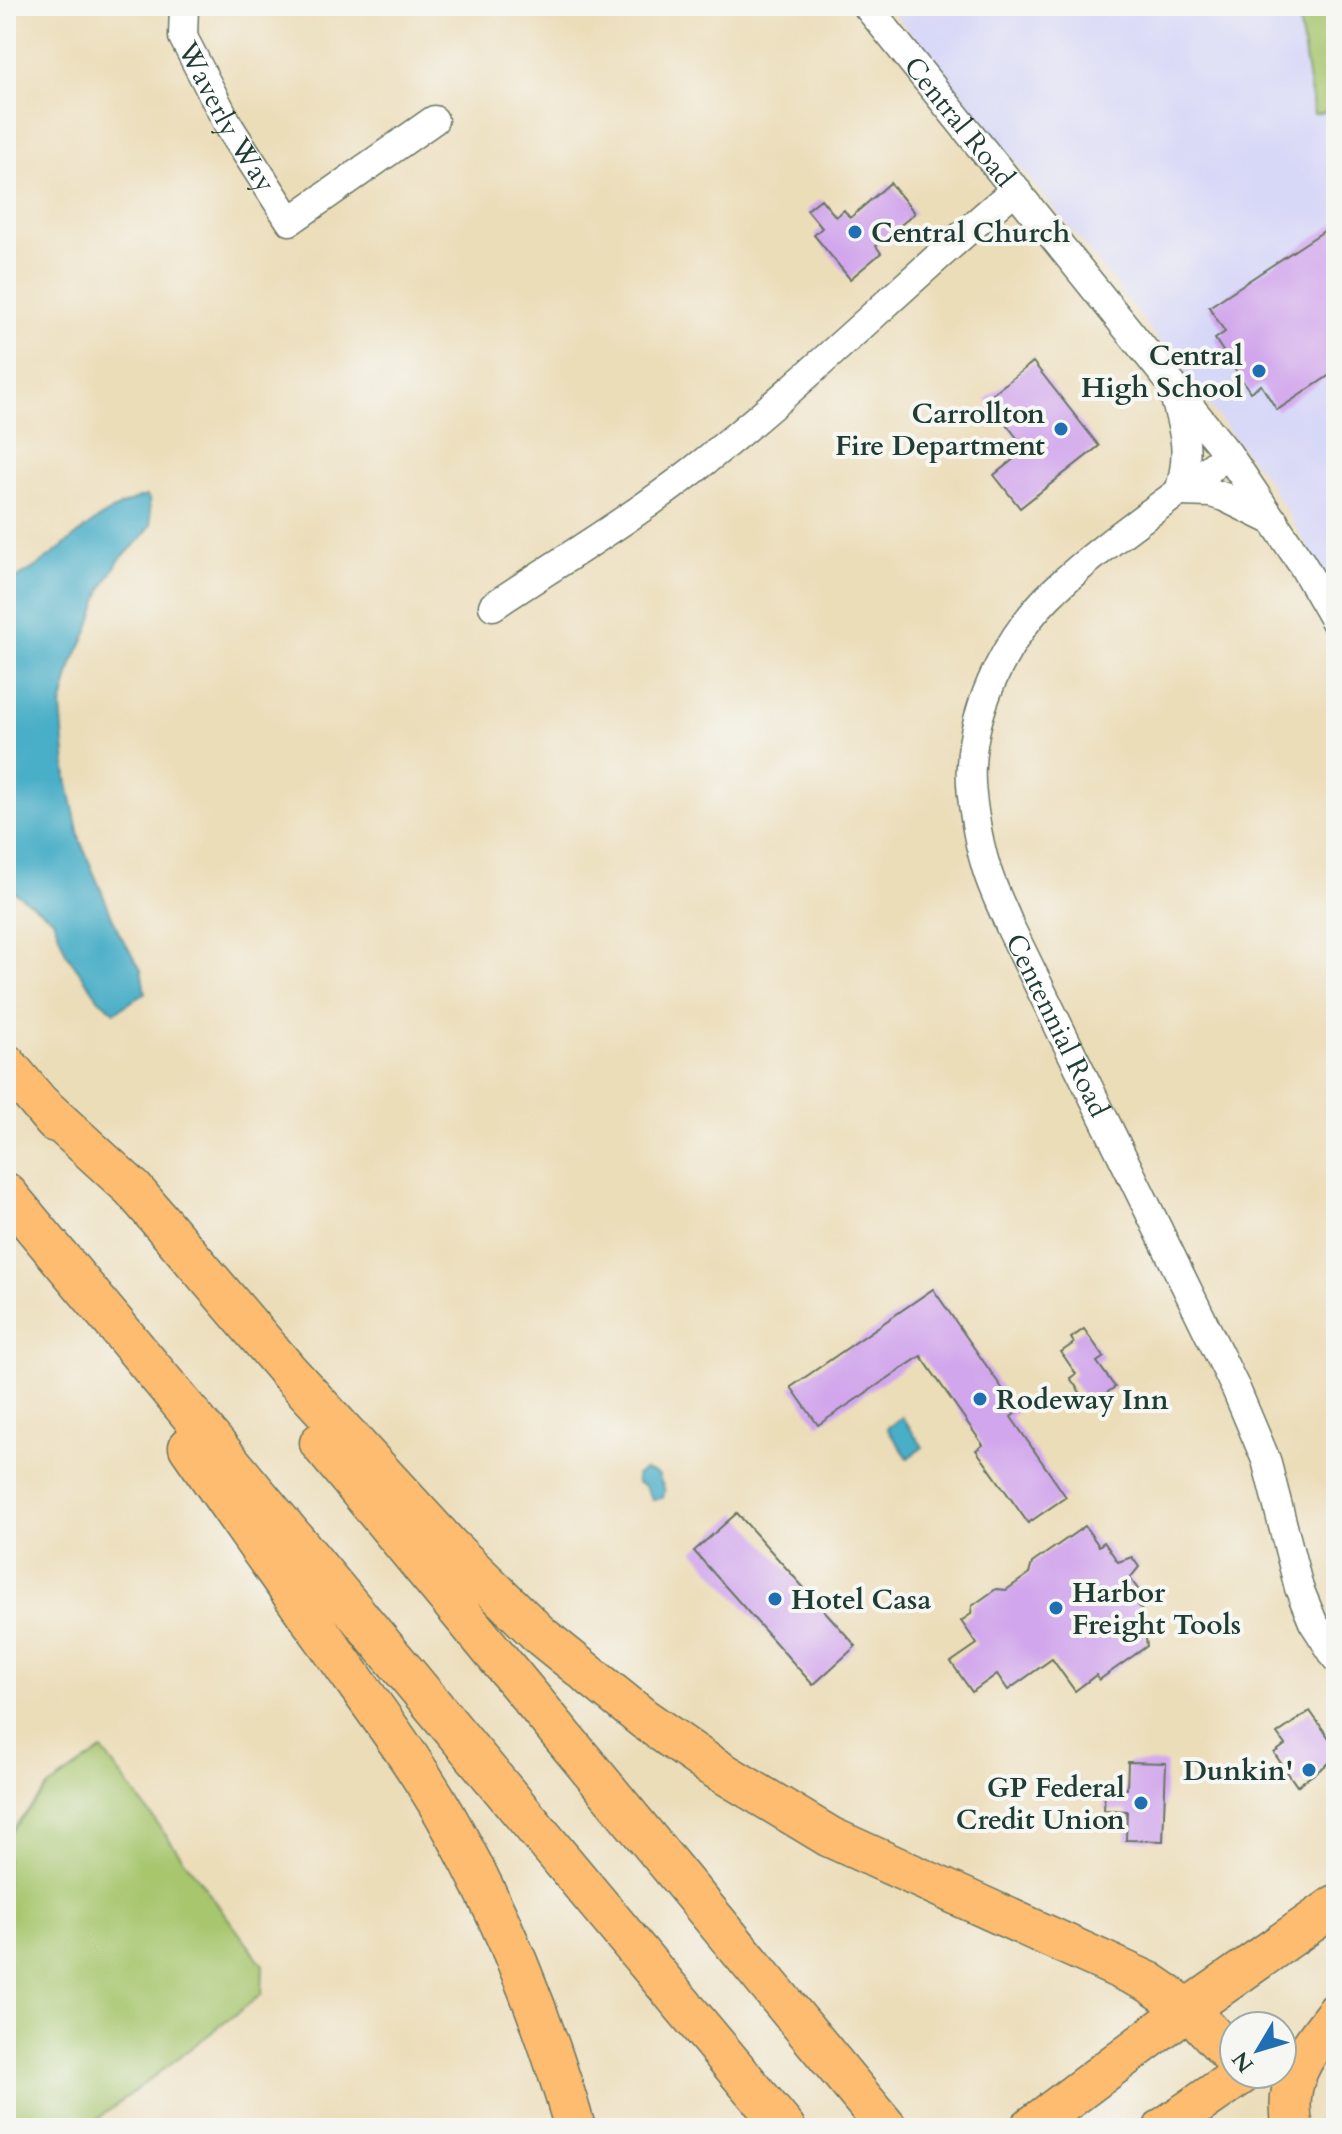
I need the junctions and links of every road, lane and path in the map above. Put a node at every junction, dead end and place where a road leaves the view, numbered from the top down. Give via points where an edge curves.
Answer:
1 (184, 6) edge
2 (867, 6) edge
3 (434, 120) dead end
4 (1016, 189) junction
5 (1171, 382) junction
6 (1228, 454) junction
7 (1179, 492) junction
8 (1275, 522) junction
9 (493, 606) dead end
10 (1336, 623) edge
11 (6, 1064) edge
12 (39, 1103) junction
13 (6, 1193) edge
14 (82, 1283) junction
15 (1336, 1658) edge
16 (1336, 1905) edge
17 (1188, 2009) junction
18 (1336, 2011) edge
19 (1298, 2036) edge
20 (1218, 2041) edge
21 (1219, 2090) edge
22 (1257, 2090) edge
23 (575, 2128) edge
24 (785, 2128) edge
25 (887, 2128) edge
26 (1030, 2128) edge
27 (1164, 2128) edge
28 (1280, 2128) edge
29 (1293, 2128) edge

1 - 3 street, Waverly Way via 183,37 230,128 290,221
2 - 4 street, Central Road
4 - 5 street, Central Road
4 - 9 street via 693,470
5 - 6 street, Central Road
5 - 7 street via 1187,441
6 - 7 street, Centennial Road
6 - 8 street, Central Road
7 - 8 street via 1224,497
7 - 15 street, Centennial Road via 1056,588 1010,644 981,710 971,766 977,823 986,868 1011,929 1236,1389 1266,1460 1299,1588
8 - 10 street, Central Road
11 - 12 highway
12 - 17 highway via 133,1189 287,1370 449,1546 541,1636 644,1719 830,1837 1149,1982
12 - 25 highway
13 - 14 highway
14 - 23 highway via 170,1420 444,1814 509,1945
14 - 24 highway
16 - 17 highway
17 - 20 highway
17 - 26 highway
18 - 19 highway
18 - 29 highway via 1299,2062 1291,2092
21 - 27 highway
22 - 28 highway

